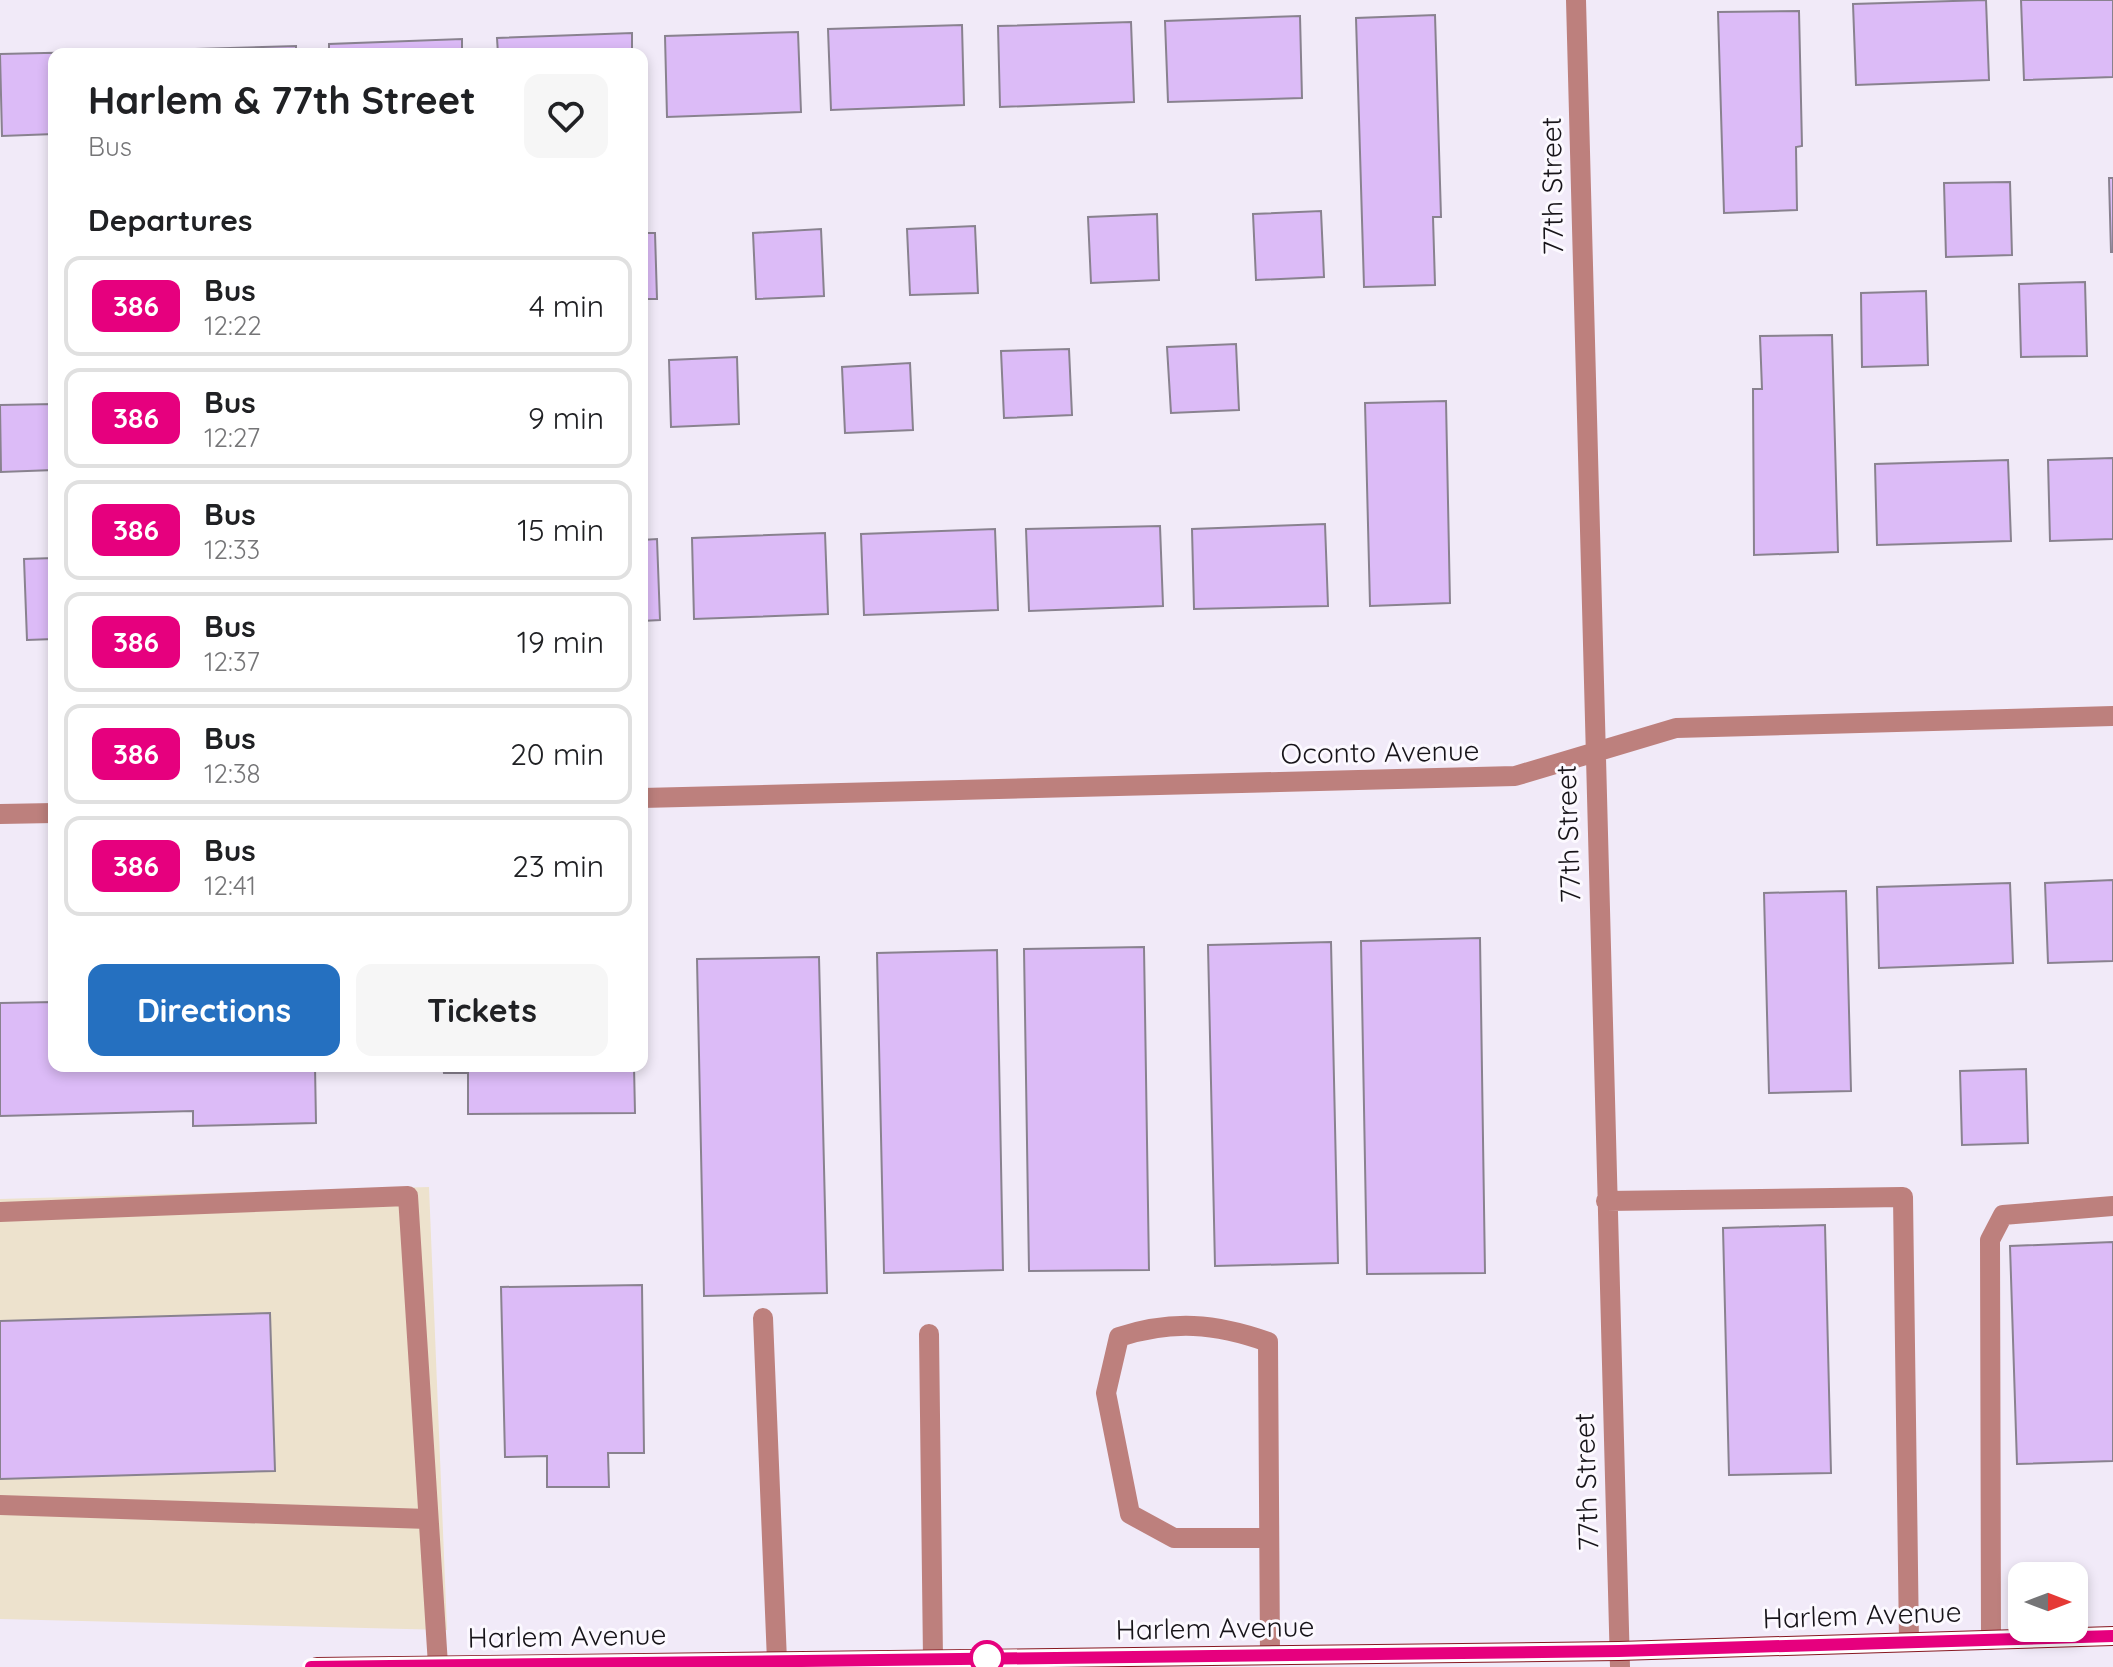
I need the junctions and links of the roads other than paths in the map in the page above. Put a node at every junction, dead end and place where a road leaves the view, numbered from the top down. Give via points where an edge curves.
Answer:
1 (1576, 0) edge
2 (2113, 716) edge
3 (1593, 755) junction
4 (648, 798) edge
5 (48, 813) edge
6 (0, 814) edge
7 (1606, 1201) junction
8 (2113, 1206) edge
9 (0, 1212) edge
10 (763, 1318) dead end
11 (929, 1334) dead end
12 (0, 1505) edge
13 (428, 1519) junction
14 (1269, 1538) junction
15 (2113, 1636) edge
16 (1991, 1640) junction
17 (1909, 1642) junction
18 (1270, 1655) junction
19 (933, 1659) junction
20 (1619, 1659) edge
21 (777, 1661) junction
22 (438, 1665) edge
23 (317, 1667) edge

1 - 3 street, 77th Street
2 - 3 street, Oconto Avenue via 1676,728
3 - 4 street, Oconto Avenue via 1515,776
3 - 7 street, 77th Street
5 - 6 street
7 - 17 street via 1903,1197
7 - 20 street, 77th Street
8 - 16 street via 2003,1215 1990,1240
9 - 13 street via 408,1196
10 - 21 street
11 - 19 street
12 - 13 street
13 - 22 street
14 - 14 street via 1268,1342 1235,1330 1159,1324 1119,1337 1106,1393 1130,1514 1174,1538
14 - 18 street
15 - 16 main road, Harlem Avenue
16 - 17 main road, Harlem Avenue
17 - 20 main road, Harlem Avenue
18 - 19 main road, Harlem Avenue
18 - 20 main road, Harlem Avenue
19 - 21 main road, Harlem Avenue
21 - 22 main road, Harlem Avenue
22 - 23 main road, Harlem Avenue

